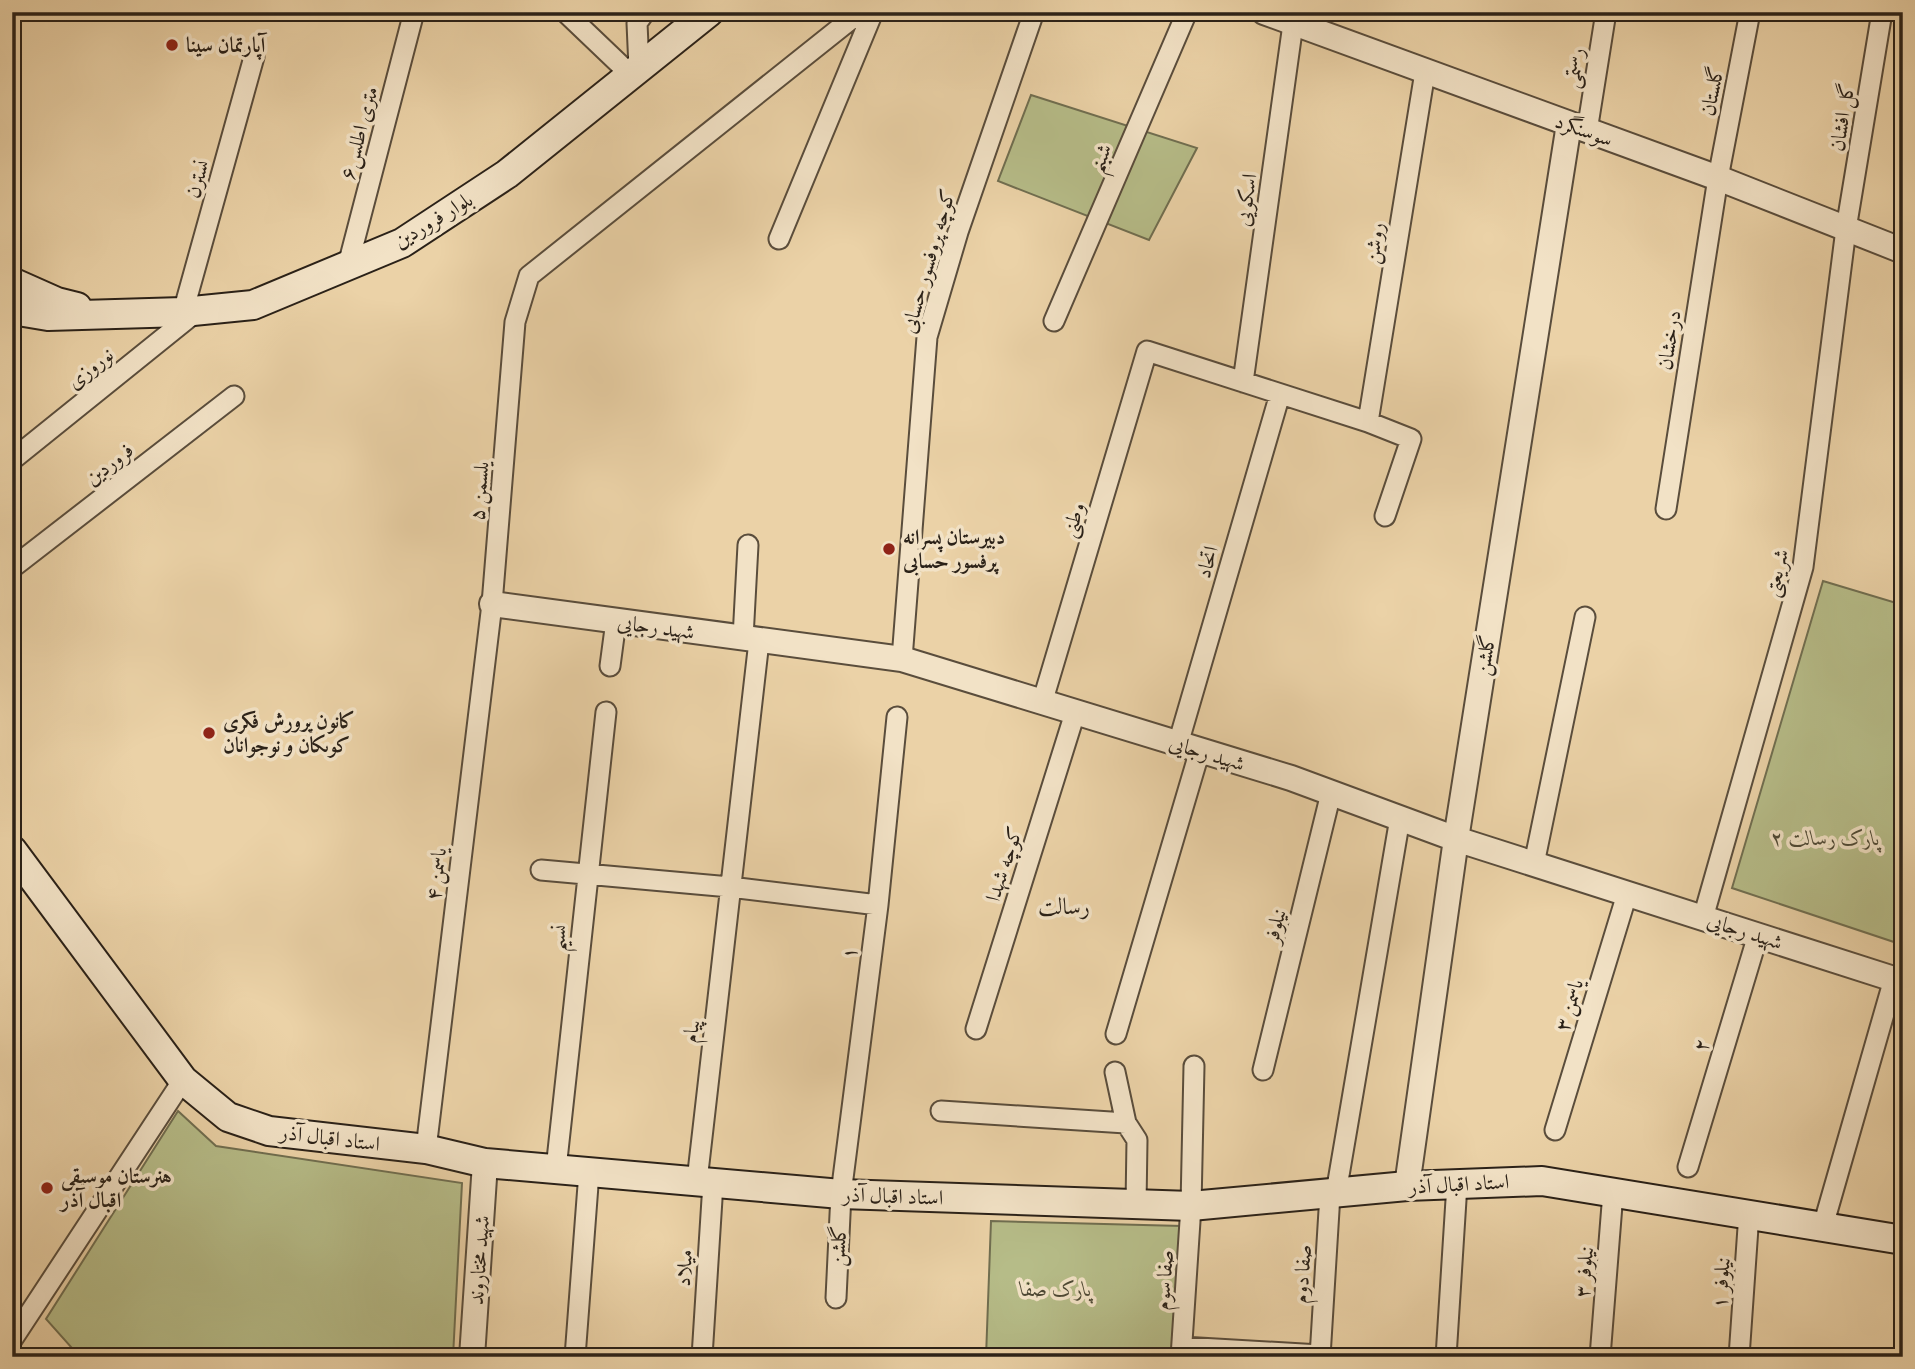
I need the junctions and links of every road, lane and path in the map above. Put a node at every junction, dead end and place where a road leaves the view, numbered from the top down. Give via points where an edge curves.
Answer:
1 (414, 12) edge
2 (565, 12) edge
3 (645, 12) edge
4 (709, 12) edge
5 (860, 12) edge
6 (873, 12) edge
7 (1034, 12) edge
8 (1187, 12) edge
9 (1264, 12) edge
10 (1606, 12) edge
11 (1750, 12) edge
12 (1882, 12) edge
13 (1293, 24) junction
14 (254, 58) dead end
15 (635, 72) junction
16 (1425, 72) junction
17 (1578, 127) junction
18 (1718, 178) junction
19 (1846, 229) junction
20 (779, 239) dead end
21 (1903, 251) edge
22 (348, 265) junction
23 (13, 290) edge
24 (190, 312) junction
25 (1054, 321) dead end
26 (1243, 382) junction
27 (1280, 394) junction
28 (234, 396) dead end
29 (1368, 422) junction
30 (12, 460) edge
31 (1666, 509) dead end
32 (1385, 516) dead end
33 (748, 545) dead end
34 (12, 569) edge
35 (492, 604) junction
36 (1585, 617) dead end
37 (616, 621) junction
38 (751, 639) junction
39 (902, 659) junction
40 (610, 666) dead end
41 (1042, 703) junction
42 (606, 712) dead end
43 (1075, 713) junction
44 (897, 717) dead end
45 (1189, 747) junction
46 (1331, 793) junction
47 (1400, 818) junction
48 (1456, 839) junction
49 (12, 850) edge
50 (1534, 864) junction
51 (541, 870) dead end
52 (588, 874) junction
53 (730, 887) junction
54 (1627, 894) junction
55 (878, 905) junction
56 (1703, 918) junction
57 (1758, 935) junction
58 (1898, 981) edge
59 (976, 1029) dead end
60 (1116, 1034) dead end
61 (1194, 1066) dead end
62 (1263, 1070) dead end
63 (1115, 1072) dead end
64 (183, 1080) junction
65 (941, 1111) dead end
66 (1126, 1123) junction
67 (1555, 1130) dead end
68 (426, 1150) junction
69 (485, 1163) junction
70 (1688, 1167) dead end
71 (555, 1169) junction
72 (589, 1172) junction
73 (705, 1182) junction
74 (1457, 1184) junction
75 (1407, 1186) junction
76 (1613, 1192) junction
77 (1333, 1193) junction
78 (841, 1194) junction
79 (1136, 1205) junction
80 (1191, 1206) junction
81 (1749, 1213) junction
82 (1823, 1226) junction
83 (1903, 1240) edge
84 (836, 1298) dead end
85 (12, 1340) edge
86 (1182, 1352) edge
87 (1320, 1356) edge
88 (472, 1357) edge
89 (575, 1357) edge
90 (702, 1357) edge
91 (1446, 1357) edge
92 (1600, 1357) edge
93 (1739, 1357) edge

1 - 22 street, ۶متری اطلس
2 - 15 street
3 - 15 street via 637,23
4 - 15 main road, بلوار فروردین
5 - 35 street, یلسمن ۵ via 529,276 515,322
6 - 20 street
7 - 39 street, کوچه پروفسور حسابی via 927,337
8 - 25 street, شبنم
9 - 13 street, سوسنگرد
10 - 17 street, رستمی
11 - 18 street, گلستان
12 - 19 street, گل افشان
13 - 16 street, سوسنگرد
13 - 26 street, اسکویی
14 - 24 street, نسترن
15 - 22 main road, بلوار فروردین via 507,174 402,243
16 - 17 street, سوسنگرد
16 - 29 street, روشن
17 - 18 street, سوسنگرد
17 - 48 street, گلشن
18 - 19 street, سوسنگرد
18 - 31 street, درخشان
19 - 21 street, سوسنگرد
19 - 56 street, شریعتی via 1804,566
22 - 24 main road, بلوار فروردین via 253,305
23 - 24 main road, بلوار فروردین via 107,314
24 - 30 street, نوروزی
26 - 27 street
26 - 41 street, وطنی via 1147,351
27 - 29 street
27 - 45 street, اتحاد
28 - 34 street, فروردین
29 - 32 street via 1410,439
33 - 38 street, پیام
35 - 37 street, شهید رجایی
35 - 68 street, یاسمن ۴
36 - 50 street
37 - 38 street, شهید رجایی
37 - 40 street
38 - 39 street, شهید رجایی
38 - 53 street, پیام
39 - 41 street, شهید رجایی
41 - 43 street, شهید رجایی
42 - 52 street, نسیم
43 - 45 street, شهید رجایی
43 - 59 street, کوچه شهدا
44 - 55 street, ۱
45 - 46 street, شهید رجایی
45 - 60 street, اتحاد
46 - 47 street, شهید رجایی
46 - 62 street, نیلوفر
47 - 48 street, شهید رجایی
47 - 77 street, صفا دوم
48 - 50 street, شهید رجایی
48 - 75 street, گلشن
49 - 64 main road, استاد اقبال آذر
50 - 54 street, شهید رجایی
51 - 52 street
52 - 53 street
52 - 71 street, نسیم
53 - 55 street
53 - 73 street, پیام
54 - 56 street, شهید رجایی
54 - 67 street, یاسمن ۳
55 - 78 street, ۱
56 - 57 street, شهید رجایی
57 - 58 street, شهید رجایی
57 - 70 street, ۲
58 - 82 street
61 - 80 street, صفا سوم
63 - 66 street
64 - 68 main road, استاد اقبال آذر via 228,1117 270,1131
64 - 85 street
65 - 66 street
66 - 79 street via 1136,1140
68 - 69 main road, استاد اقبال آذر
69 - 71 main road, استاد اقبال آذر
69 - 88 street, شهید مختاروند
71 - 72 main road, استاد اقبال آذر
72 - 73 main road, استاد اقبال آذر
72 - 89 street
73 - 78 main road, استاد اقبال آذر
73 - 90 street, میلاد
74 - 75 main road, استاد اقبال آذر
74 - 76 main road, استاد اقبال آذر via 1542,1181
74 - 91 street
75 - 77 main road, استاد اقبال آذر
76 - 81 main road, استاد اقبال آذر
76 - 92 street, نیلوفر ۳
77 - 80 main road, استاد اقبال آذر
77 - 87 street, صفا دوم
78 - 79 main road, استاد اقبال آذر
78 - 84 street, گلشن
79 - 80 main road, استاد اقبال آذر
80 - 86 street, صفا سوم
81 - 82 main road, استاد اقبال آذر
81 - 93 street, نیلوفر ۱
82 - 83 main road, استاد اقبال آذر
86 - 87 street

